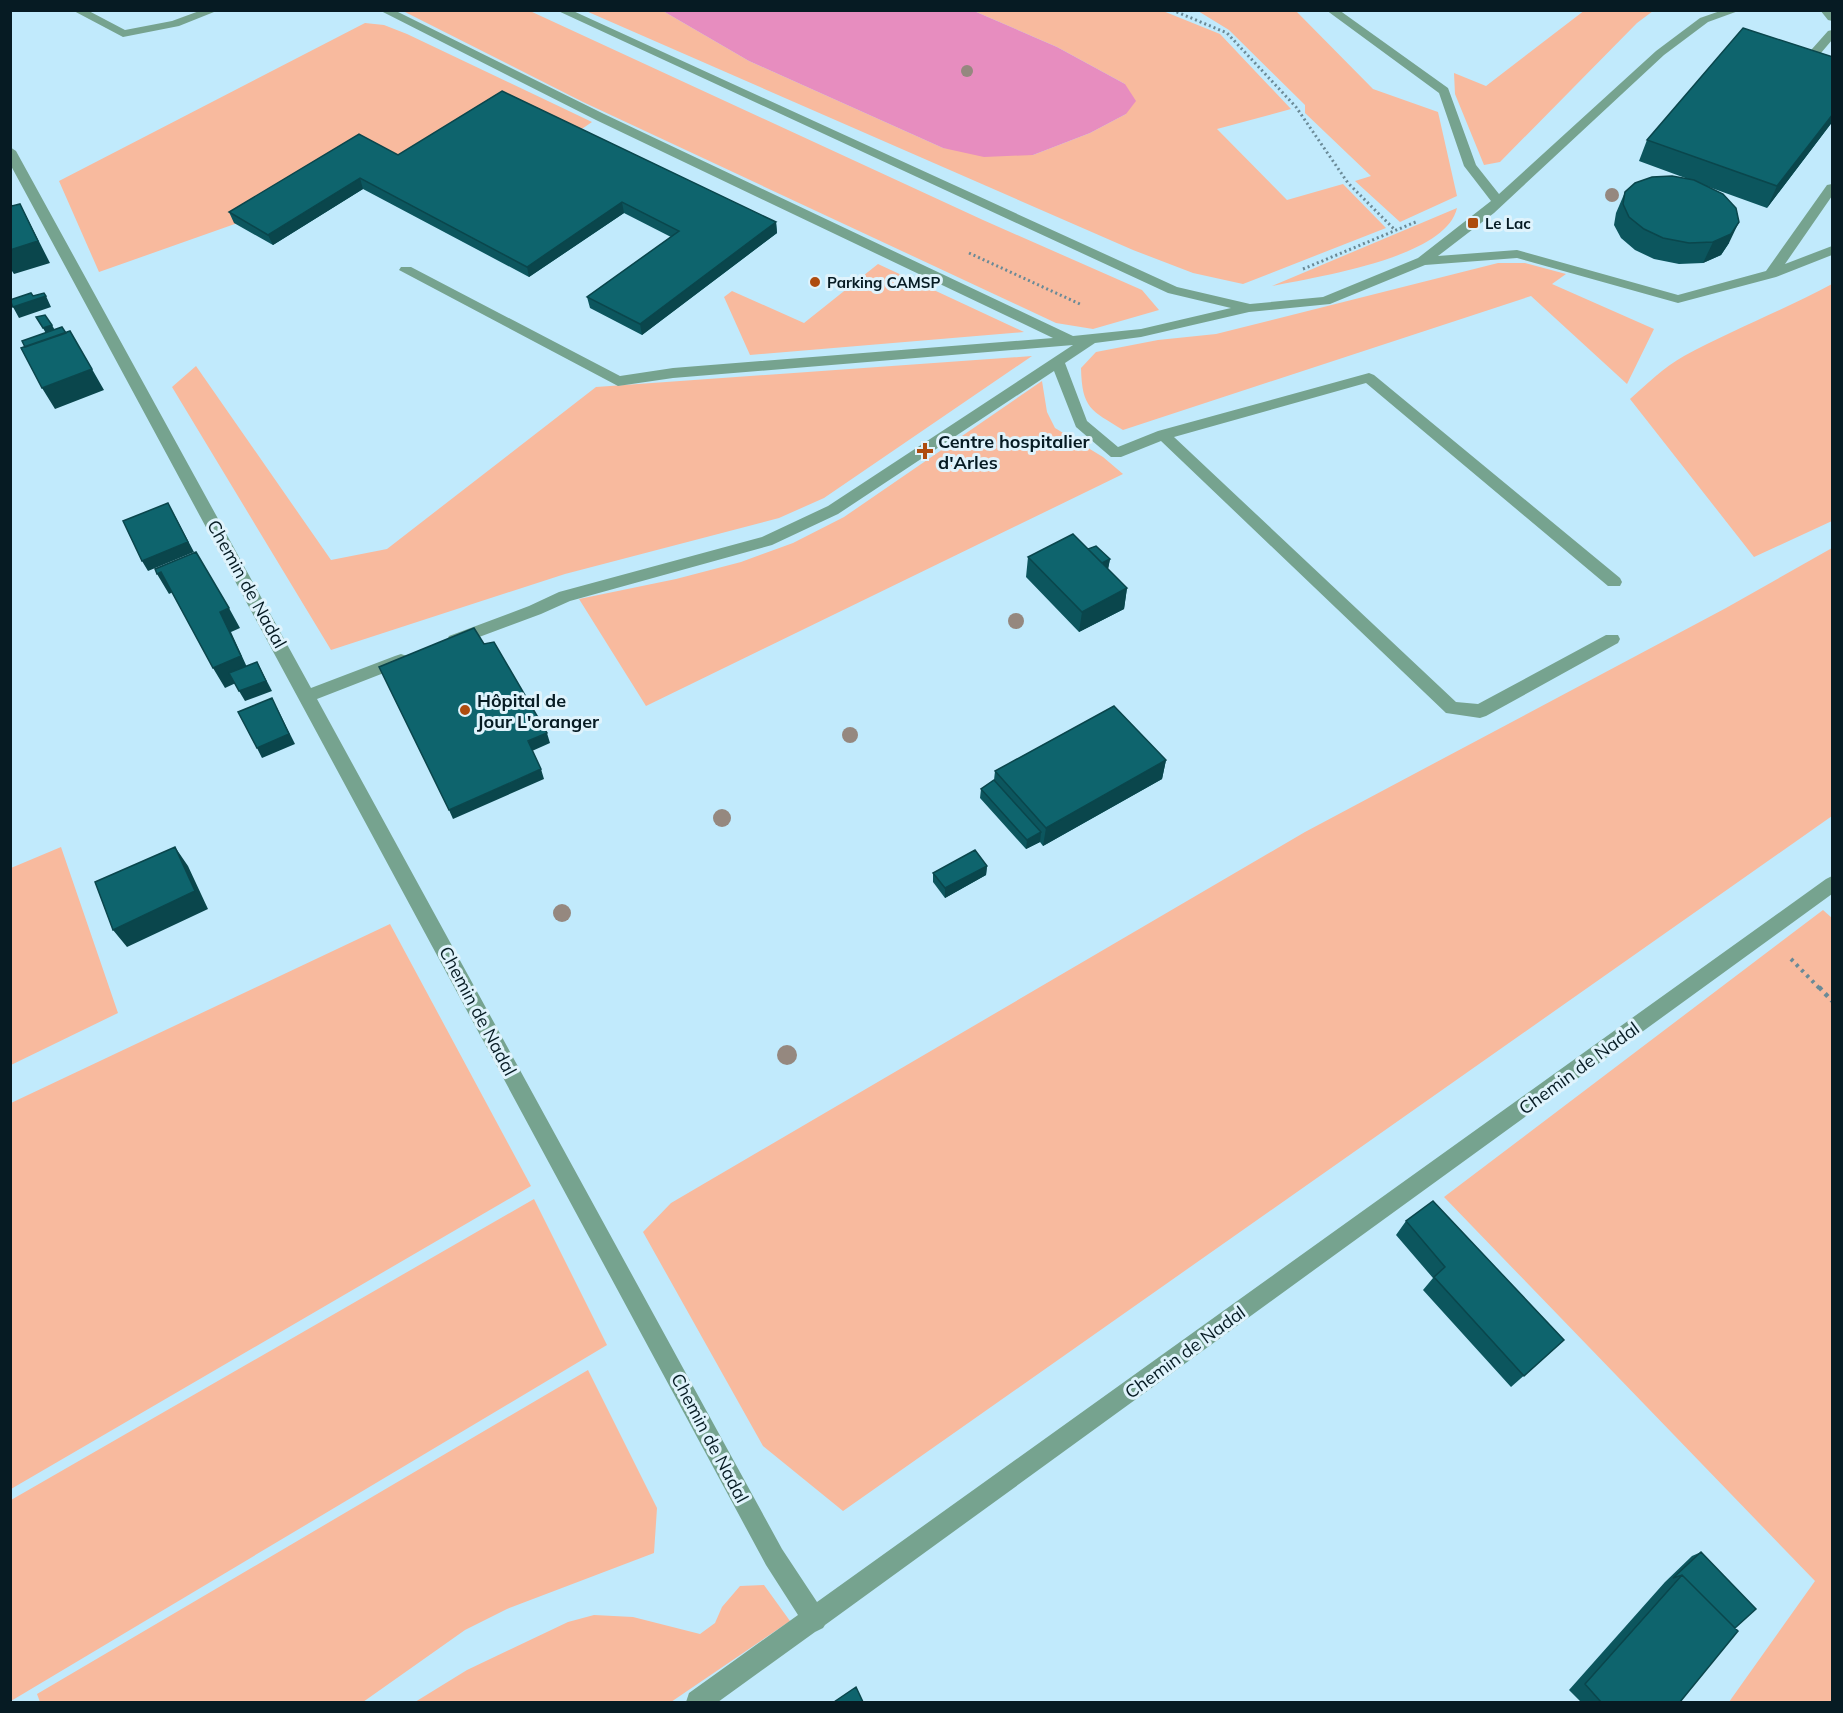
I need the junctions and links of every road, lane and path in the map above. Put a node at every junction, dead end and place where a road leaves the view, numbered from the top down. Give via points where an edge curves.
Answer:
1 (76, 10) edge
2 (214, 10) edge
3 (384, 10) edge
4 (561, 10) edge
5 (1172, 10) edge
6 (1331, 10) edge
7 (1736, 10) edge
8 (1825, 10) edge
9 (1833, 18) edge
10 (1833, 33) edge
11 (1800, 71) edge
12 (10, 151) edge
13 (1833, 188) edge
14 (1497, 202) junction
15 (1395, 230) dead end
16 (1833, 250) edge
17 (1423, 261) junction
18 (406, 270) dead end
19 (1771, 274) junction
20 (1250, 308) junction
21 (1094, 339) junction
22 (1071, 341) junction
23 (1057, 362) junction
24 (1163, 435) junction
25 (1614, 582) dead end
26 (1612, 639) dead end
27 (445, 643) edge
28 (412, 656) edge
29 (308, 696) junction
30 (1833, 884) edge
31 (1765, 933) junction
32 (1833, 1000) edge
33 (815, 1620) junction
34 (698, 1702) edge

1 - 2 street via 123,34 175,24
3 - 22 street
4 - 20 street via 1173,290
5 - 15 path via 1227,33 1296,107 1348,183
6 - 14 street via 1444,91 1470,166
7 - 14 street via 1704,20 1660,53
8 - 9 street
10 - 11 street
12 - 29 street, Chemin de Nadal
13 - 19 street
14 - 17 street
16 - 19 street
17 - 19 street via 1517,254 1678,299
17 - 20 street via 1325,301
18 - 22 street via 618,381 684,372
20 - 21 street via 1141,333
21 - 22 street
21 - 23 street
23 - 24 street via 1081,424 1116,453
23 - 27 street via 833,510 767,542 565,596
24 - 25 street via 1369,378
24 - 26 street via 1452,708 1480,711
28 - 29 street
29 - 33 street, Chemin de Nadal via 774,1557
30 - 31 street, Chemin de Nadal
31 - 32 path
31 - 33 street, Chemin de Nadal
33 - 34 street

